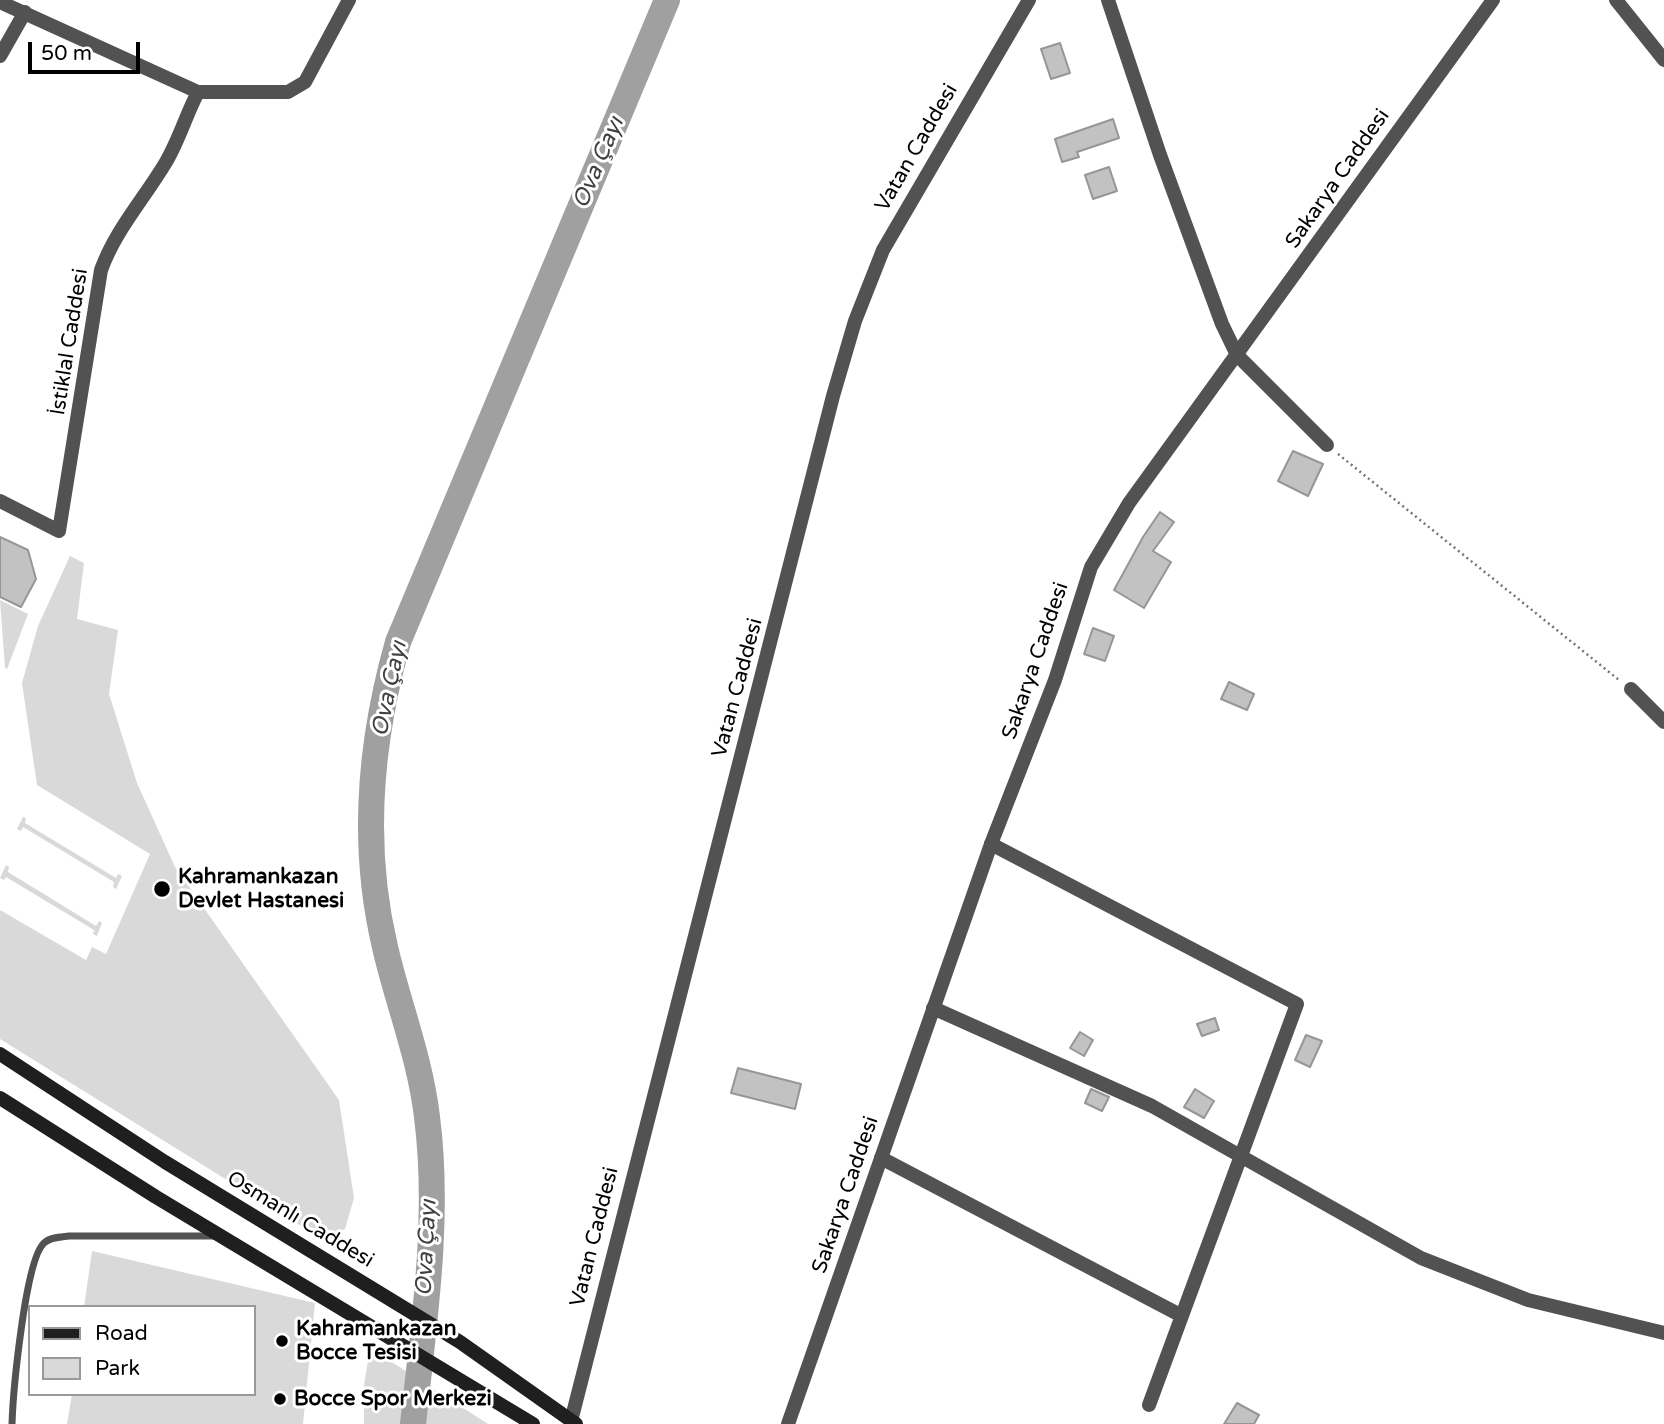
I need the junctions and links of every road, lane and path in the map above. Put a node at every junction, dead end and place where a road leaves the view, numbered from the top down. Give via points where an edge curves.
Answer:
1 (349, 0) edge
2 (1029, 0) edge
3 (1108, 0) edge
4 (1493, 0) edge
5 (1616, 0) edge
6 (0, 2) edge
7 (28, 6) edge
8 (0, 56) edge
9 (1664, 60) edge
10 (198, 92) junction
11 (1237, 355) junction
12 (1327, 445) joint
13 (0, 501) edge
14 (1631, 689) joint
15 (1664, 722) edge
16 (991, 844) junction
17 (933, 1008) junction
18 (0, 1054) edge
19 (0, 1098) edge
20 (1241, 1157) junction
21 (881, 1158) junction
22 (221, 1236) junction
23 (1182, 1316) junction
24 (1664, 1333) edge
25 (1149, 1405) dead end
26 (573, 1422) edge
27 (12, 1424) edge
28 (533, 1424) edge
29 (788, 1424) edge

1 - 10 street via 305,82 288,92
2 - 26 street, Vatan Caddesi via 883,250 855,321
3 - 11 street via 1160,155
4 - 11 street, Sakarya Caddesi
5 - 9 street
6 - 7 street
7 - 8 street
7 - 10 street
10 - 13 street, İstiklal Caddesi via 179,138 109,248 101,270 59,531
11 - 12 street
11 - 16 street, Sakarya Caddesi via 1129,503 1091,567 1055,680
12 - 14 path
14 - 15 street
16 - 17 street, Sakarya Caddesi
16 - 20 street via 1297,1004
17 - 20 street via 1142,1101
17 - 21 street, Sakarya Caddesi
18 - 26 main road, Osmanlı Caddesi via 164,1162 460,1342
19 - 22 main road
20 - 23 street
20 - 24 street via 1421,1258 1528,1300
21 - 23 street
21 - 29 street, Sakarya Caddesi
22 - 27 lane via 69,1236 43,1244 29,1276
22 - 28 main road
23 - 25 street

